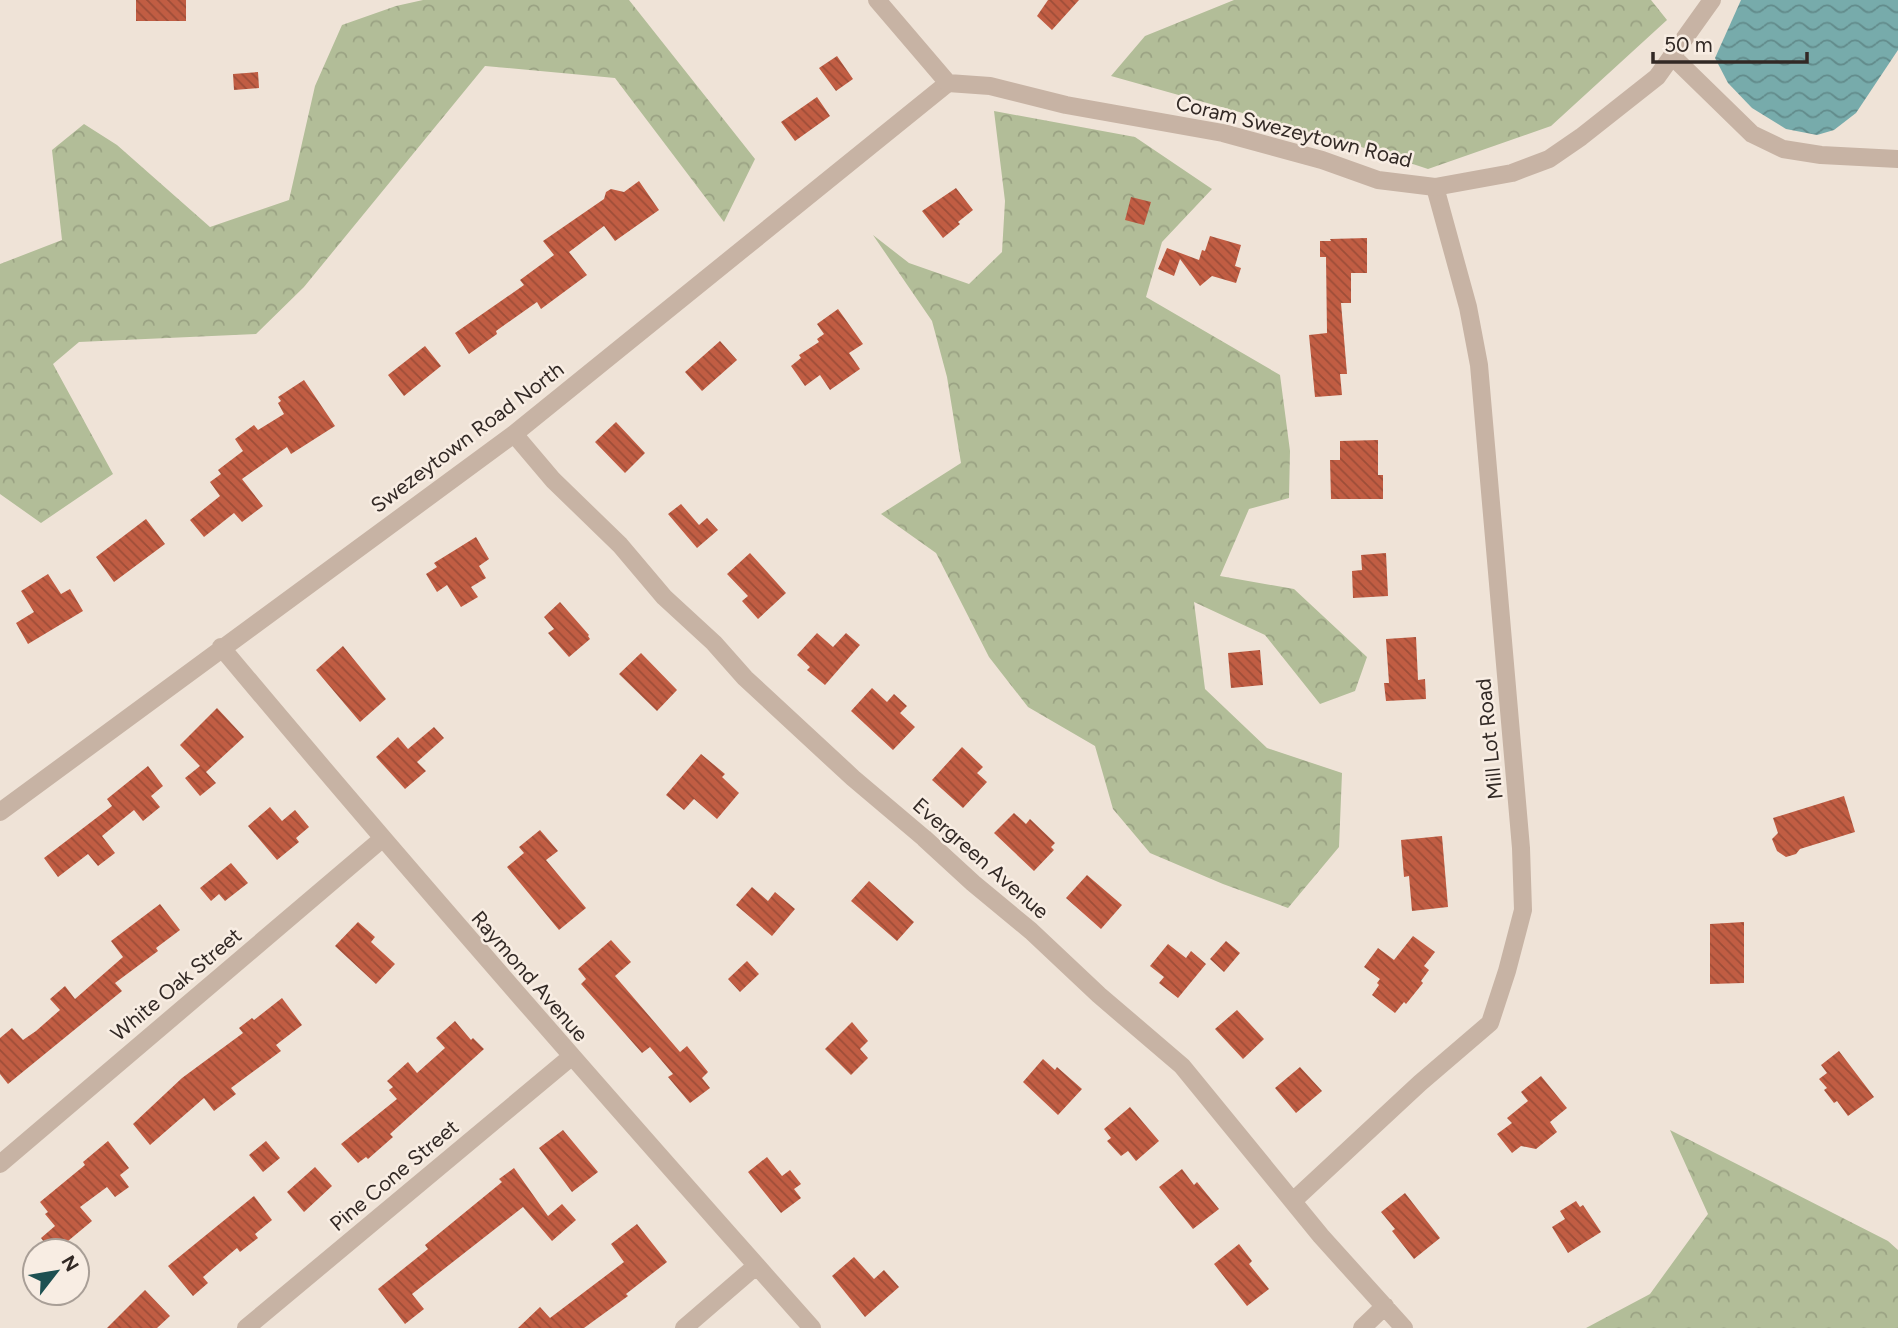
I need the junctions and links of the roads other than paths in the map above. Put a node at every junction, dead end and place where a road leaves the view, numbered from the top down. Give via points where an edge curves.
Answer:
1 (877, 0) edge
2 (1712, 0) edge
3 (1672, 56) junction
4 (948, 83) junction
5 (1898, 159) edge
6 (1435, 187) junction
7 (514, 434) junction
8 (221, 647) junction
9 (0, 812) edge
10 (382, 839) junction
11 (571, 1057) junction
12 (0, 1164) edge
13 (1293, 1201) junction
14 (756, 1266) junction
15 (1385, 1306) junction
16 (246, 1328) edge
17 (684, 1328) edge
18 (811, 1328) edge
19 (1362, 1328) edge
20 (1404, 1328) edge

1 - 4 street
2 - 3 street, Coram Swezeytown Road
3 - 5 street via 1752,134 1783,149
3 - 6 street, Coram Swezeytown Road via 1657,77 1549,159 1512,173
4 - 6 street, Coram Swezeytown Road via 990,86 1066,105 1223,133 1378,180
4 - 7 street, Swezeytown Road North
6 - 13 street, Mill Lot Road via 1479,365 1523,910 1490,1023
7 - 8 street, Swezeytown Road North
7 - 13 street, Evergreen Avenue via 745,678 1182,1066
8 - 9 street, Swezeytown Road North
8 - 10 street, Raymond Avenue
10 - 11 street, Raymond Avenue
10 - 12 street, White Oak Street
11 - 14 street, Raymond Avenue
11 - 16 street, Pine Cone Street
13 - 15 street, Evergreen Avenue
14 - 17 street
14 - 18 street, Raymond Avenue
15 - 19 street
15 - 20 street, Evergreen Avenue

